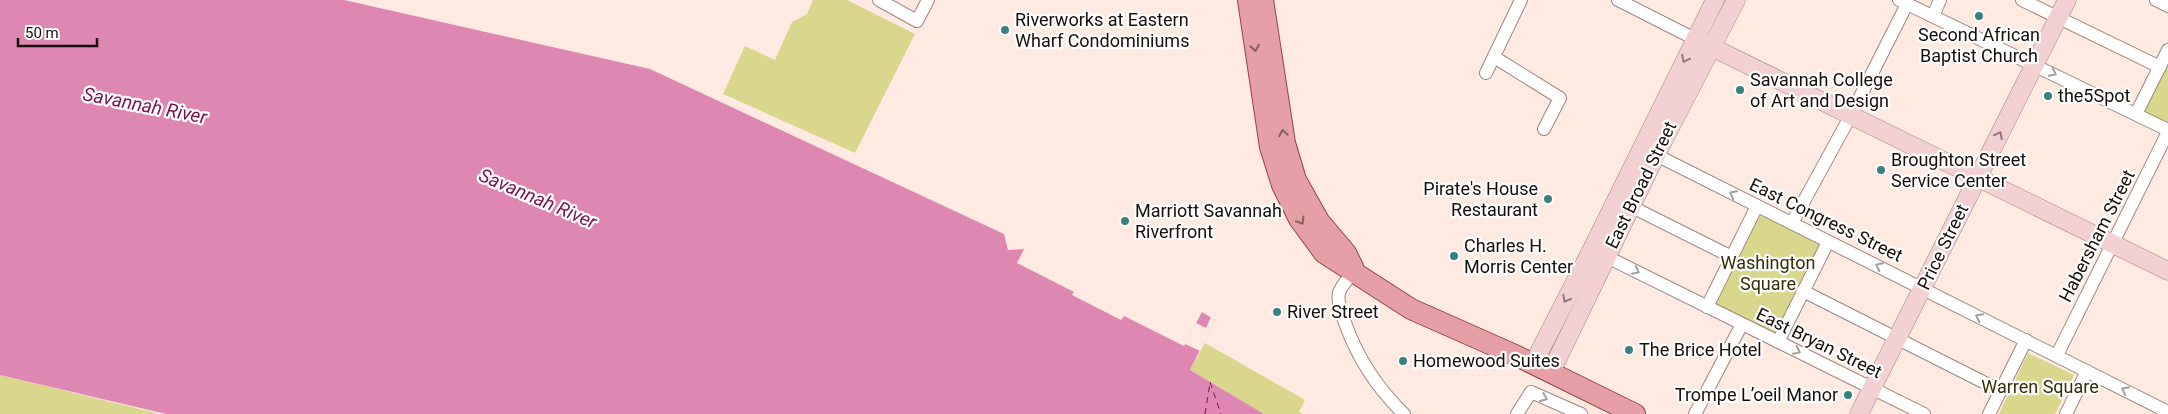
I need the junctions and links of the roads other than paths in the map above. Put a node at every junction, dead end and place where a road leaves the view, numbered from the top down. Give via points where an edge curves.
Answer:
1 (928, 0) edge
2 (1248, 0) edge
3 (1521, 0) edge
4 (1618, 0) edge
5 (1715, 0) edge
6 (1736, 0) edge
7 (1940, 0) edge
8 (2022, 0) edge
9 (2067, 0) edge
10 (2156, 0) edge
11 (881, 1) edge
12 (1903, 2) edge
13 (1267, 4) edge
14 (2168, 6) edge
15 (1933, 16) junction
16 (2058, 18) junction
17 (1695, 39) junction
18 (1712, 47) junction
19 (2168, 50) edge
20 (1494, 57) junction
21 (2035, 64) junction
22 (2160, 67) junction
23 (1486, 73) dead end
24 (2136, 114) junction
25 (1851, 115) junction
26 (1544, 129) dead end
27 (2168, 131) edge
28 (1656, 155) junction
29 (1978, 178) junction
30 (1624, 203) junction
31 (1757, 206) junction
32 (1792, 224) junction
33 (1828, 242) junction
34 (2113, 244) junction
35 (1599, 253) junction
36 (1732, 257) junction
37 (1355, 271) junction
38 (2168, 271) edge
39 (1923, 288) junction
40 (1803, 291) junction
41 (1707, 307) junction
42 (1742, 324) junction
43 (1897, 338) junction
44 (2026, 340) junction
45 (1778, 342) junction
46 (2057, 356) junction
47 (1533, 364) junction
48 (2087, 371) junction
49 (1872, 388) junction
50 (2001, 391) junction
51 (2168, 412) edge
52 (1404, 414) edge
53 (1517, 414) edge
54 (1581, 414) edge
55 (1635, 414) edge
56 (1695, 414) edge
57 (1859, 414) edge
58 (1924, 414) edge
59 (1989, 414) edge
60 (2066, 414) edge

1 - 11 street via 917,20
2 -> 37 main road via 1270,147 1282,185 1299,218 1324,253
3 - 20 street
4 - 17 street
5 - 17 main road, East Broad Street
6 - 18 main road, East Broad Street
7 - 15 street
8 - 16 street
9 - 16 main road, Price Street
10 - 14 street
12 - 15 street
12 - 25 street
37 -> 13 main road via 1346,253 1319,221 1296,180 1285,143
15 - 21 street
16 - 21 main road, Price Street
16 - 22 street
17 - 18 main road
17 -> 30 main road, East Broad Street
18 - 25 main road
18 - 28 main road, East Broad Street
19 - 22 street
20 - 23 street
20 - 26 street via 1560,98
21 -> 24 street
29 -> 21 main road, Price Street
22 - 24 street
24 - 27 street
25 - 29 main road
25 - 32 street
27 - 34 street, Habersham Street
28 - 30 main road, East Broad Street
31 -> 28 street, East Congress Street
29 - 34 main road
29 - 39 main road, Price Street
30 - 35 main road, East Broad Street
30 - 36 street
31 - 32 street, East Congress Street
31 - 36 street
32 - 33 street, East Congress Street
39 -> 33 street, East Congress Street
33 - 40 street
34 - 38 main road
34 - 46 street, Habersham Street
35 -> 41 street, East Bryan Street
35 - 47 main road, East Broad Street
36 - 41 street
37 - 47 main road via 1411,309
37 - 52 street via 1338,295 1342,315 1369,372
39 - 43 main road, Price Street
44 -> 39 street, East Congress Street
40 - 43 street
40 - 45 street
41 - 42 street, East Bryan Street
42 - 45 street, East Bryan Street
42 - 56 street
43 - 49 main road, Price Street
43 - 50 street
44 - 46 street, East Congress Street
44 - 50 street
45 -> 49 street, East Bryan Street
46 - 48 street, East Congress Street
47 - 55 main road
51 -> 48 street, East Congress Street
48 - 60 street
49 - 57 main road, Price Street
49 - 58 street, East Bryan Street
50 - 59 street
53 -> 54 street via 1531,392

